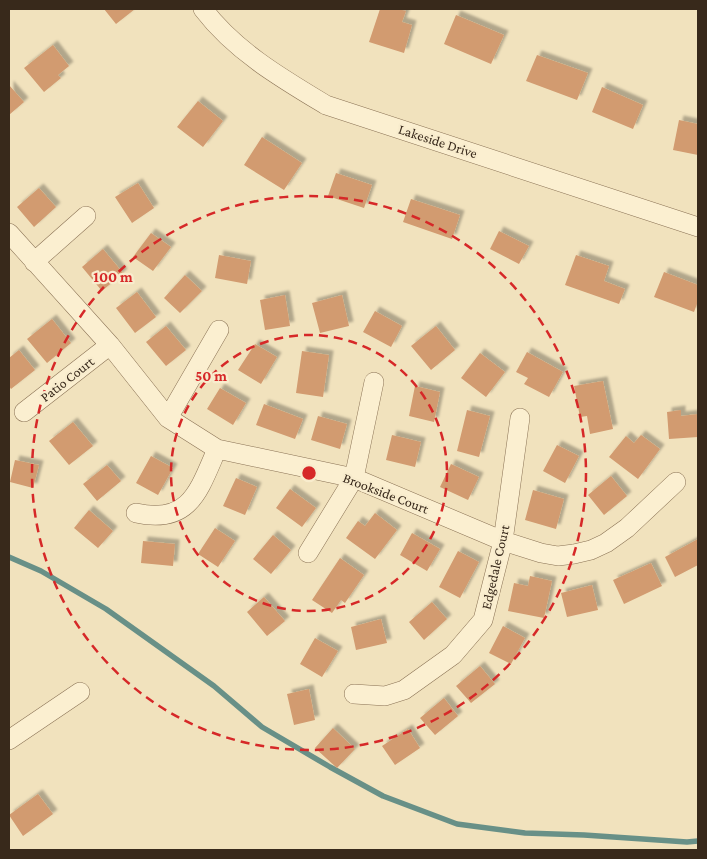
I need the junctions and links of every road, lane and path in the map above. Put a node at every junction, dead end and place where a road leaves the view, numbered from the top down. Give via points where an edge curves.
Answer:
1 (203, 9) edge
2 (86, 216) dead end
3 (698, 227) edge
4 (9, 233) edge
5 (34, 262) junction
6 (219, 330) dead end
7 (110, 345) junction
8 (374, 382) dead end
9 (24, 412) dead end
10 (168, 418) junction
11 (520, 418) dead end
12 (217, 449) junction
13 (354, 478) junction
14 (676, 482) dead end
15 (136, 513) dead end
16 (503, 541) junction
17 (308, 553) dead end
18 (80, 692) dead end
19 (354, 694) dead end
20 (9, 740) edge

1 - 3 street, Lakeside Drive via 244,51 277,76 326,105
2 - 5 street
4 - 5 street, Brookside Court
5 - 7 street, Brookside Court
6 - 10 street
7 - 9 street, Patio Court
7 - 10 street, Brookside Court
8 - 13 street
10 - 12 street, Brookside Court
11 - 16 street, Edgedale Court
12 - 13 street, Brookside Court
12 - 15 street via 200,486 184,507 161,516
13 - 16 street, Brookside Court
13 - 17 street
14 - 16 street, Brookside Court via 627,528 591,550 558,556
16 - 19 street, Edgedale Court via 482,620 453,655 404,690 385,696
18 - 20 street

